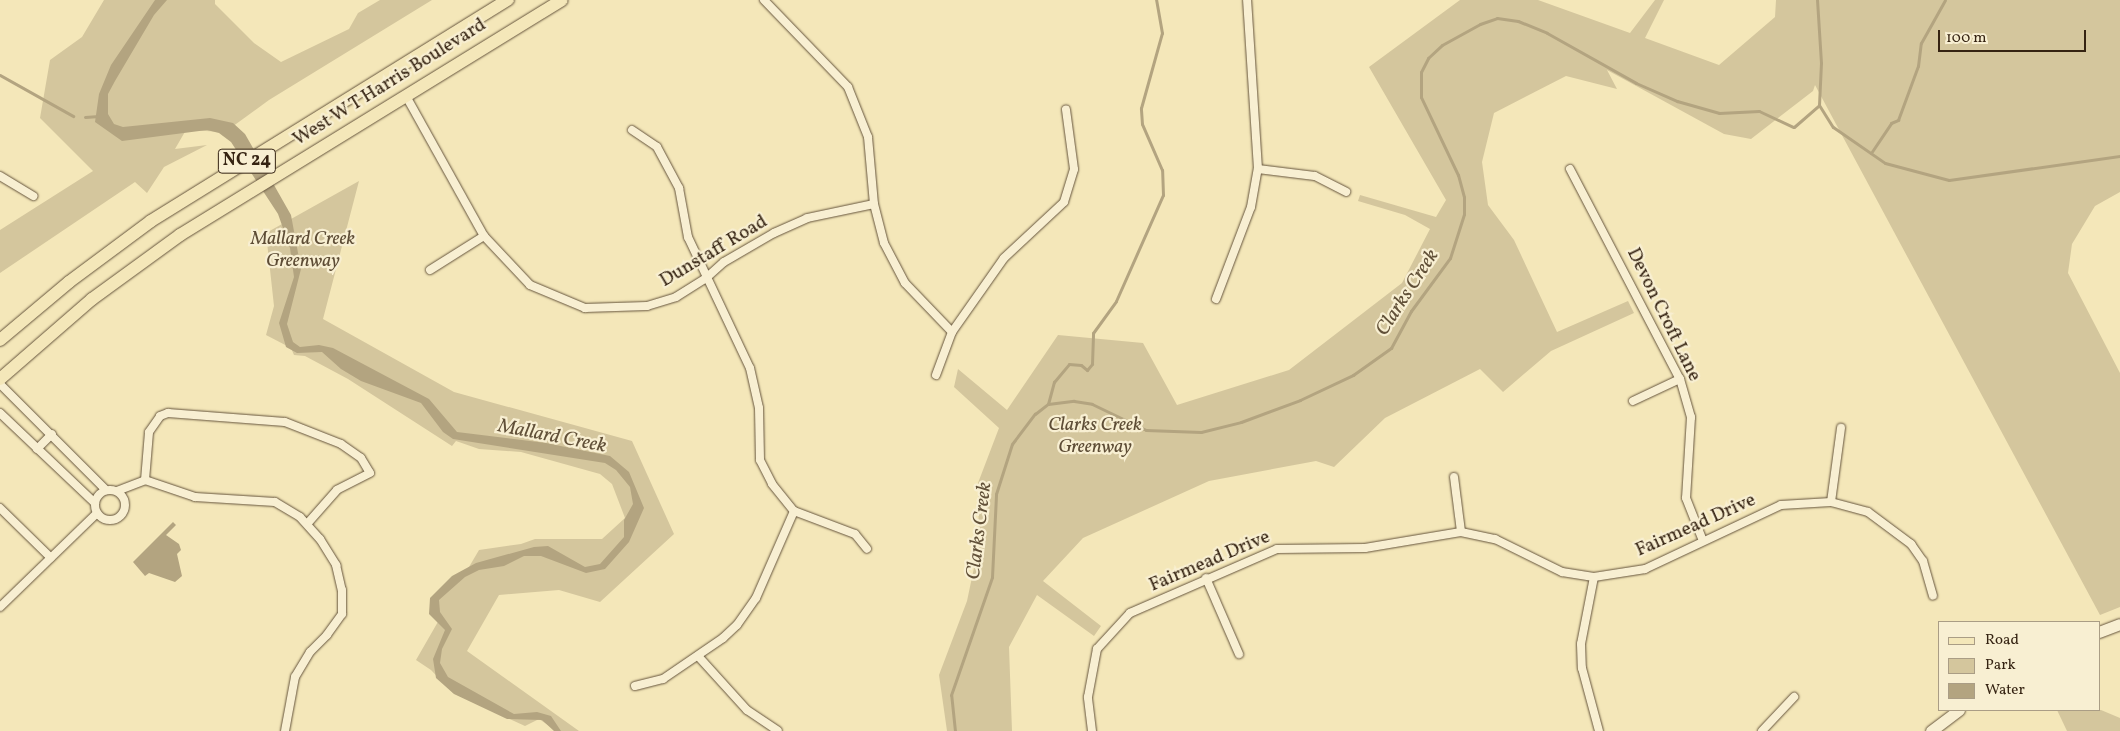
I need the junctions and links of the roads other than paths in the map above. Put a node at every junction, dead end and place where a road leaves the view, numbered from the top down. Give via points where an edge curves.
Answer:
1 (508, 0) edge
2 (562, 0) edge
3 (764, 0) edge
4 (1247, 0) edge
5 (406, 96) junction
6 (1066, 110) dead end
7 (632, 130) dead end
8 (1570, 168) dead end
9 (1258, 169) junction
10 (0, 176) edge
11 (1346, 192) dead end
12 (33, 196) dead end
13 (874, 204) junction
14 (484, 236) junction
15 (430, 270) dead end
16 (706, 279) junction
17 (1216, 299) dead end
18 (952, 332) junction
19 (0, 340) edge
20 (936, 375) dead end
21 (0, 379) edge
22 (1680, 379) junction
23 (0, 384) edge
24 (1633, 401) dead end
25 (0, 413) edge
26 (1841, 428) dead end
27 (52, 434) junction
28 (37, 449) junction
29 (1454, 478) dead end
30 (145, 480) junction
31 (106, 490) junction
32 (117, 491) junction
33 (1831, 502) junction
34 (95, 503) junction
35 (0, 508) edge
36 (794, 510) junction
37 (97, 513) junction
38 (307, 524) junction
39 (1461, 532) junction
40 (1703, 541) junction
41 (868, 549) dead end
42 (51, 558) junction
43 (1594, 577) junction
44 (1206, 578) junction
45 (1934, 596) dead end
46 (0, 607) edge
47 (2120, 624) edge
48 (2100, 632) edge
49 (1239, 654) dead end
50 (698, 656) junction
51 (635, 686) dead end
52 (1794, 697) dead end
53 (1959, 711) edge
54 (285, 731) edge
55 (778, 731) edge
56 (1092, 731) edge
57 (1599, 731) edge
58 (1762, 731) edge
59 (1931, 731) edge

1 - 19 main road, West W T Harris Boulevard / NC 24 via 151,221 84,270
2 - 5 main road, West W T Harris Boulevard / NC 24
3 - 13 street via 848,87 868,137
4 - 9 street
5 - 14 street, Dunstaff Road
5 - 21 main road, West W T Harris Boulevard / NC 24 via 149,257 92,299
6 - 18 street via 1074,169 1064,202 1004,258
7 - 16 street via 657,147 679,188 688,237
8 - 22 street, Devon Croft Lane
9 - 11 street via 1315,176
9 - 17 street via 1251,208
10 - 12 street
13 - 16 street, Dunstaff Road via 807,218 724,262
13 - 18 street via 884,243 905,283
14 - 15 street
14 - 16 street, Dunstaff Road via 530,285 585,308 647,306 676,297
16 - 36 street via 750,368 759,408 760,460 772,484
18 - 20 street
22 - 24 street
22 - 40 street, Devon Croft Lane via 1691,417 1686,498
23 - 27 street
25 - 28 street
26 - 33 street
27 - 28 street
27 - 31 street
28 - 34 street
29 - 39 street
30 - 32 street
30 - 38 street via 195,497 275,502
30 - 38 street via 149,432 160,416 168,413 286,422 341,444 361,458 370,473 337,490
31 - 32 street
31 - 34 street
32 - 37 street via 126,503 120,517 105,520
33 - 40 street, Fairmead Drive via 1781,505
33 - 45 street, Fairmead Drive via 1868,512 1911,544 1923,561
34 - 37 street
35 - 42 street
36 - 41 street via 855,534
36 - 50 street via 751,606 723,638
37 - 42 street
38 - 54 street via 336,566 342,590 342,614 310,652 295,677
39 - 43 street, Fairmead Drive via 1495,539 1562,572
39 - 44 street, Fairmead Drive via 1365,548 1277,549
40 - 43 street, Fairmead Drive via 1645,569
42 - 46 street
43 - 57 street via 1581,644 1582,668
44 - 49 street
44 - 56 street, Fairmead Drive via 1130,613 1097,649 1088,697
47 - 48 main road
50 - 51 street via 663,679
50 - 55 street via 747,710
52 - 58 street
53 - 59 main road

